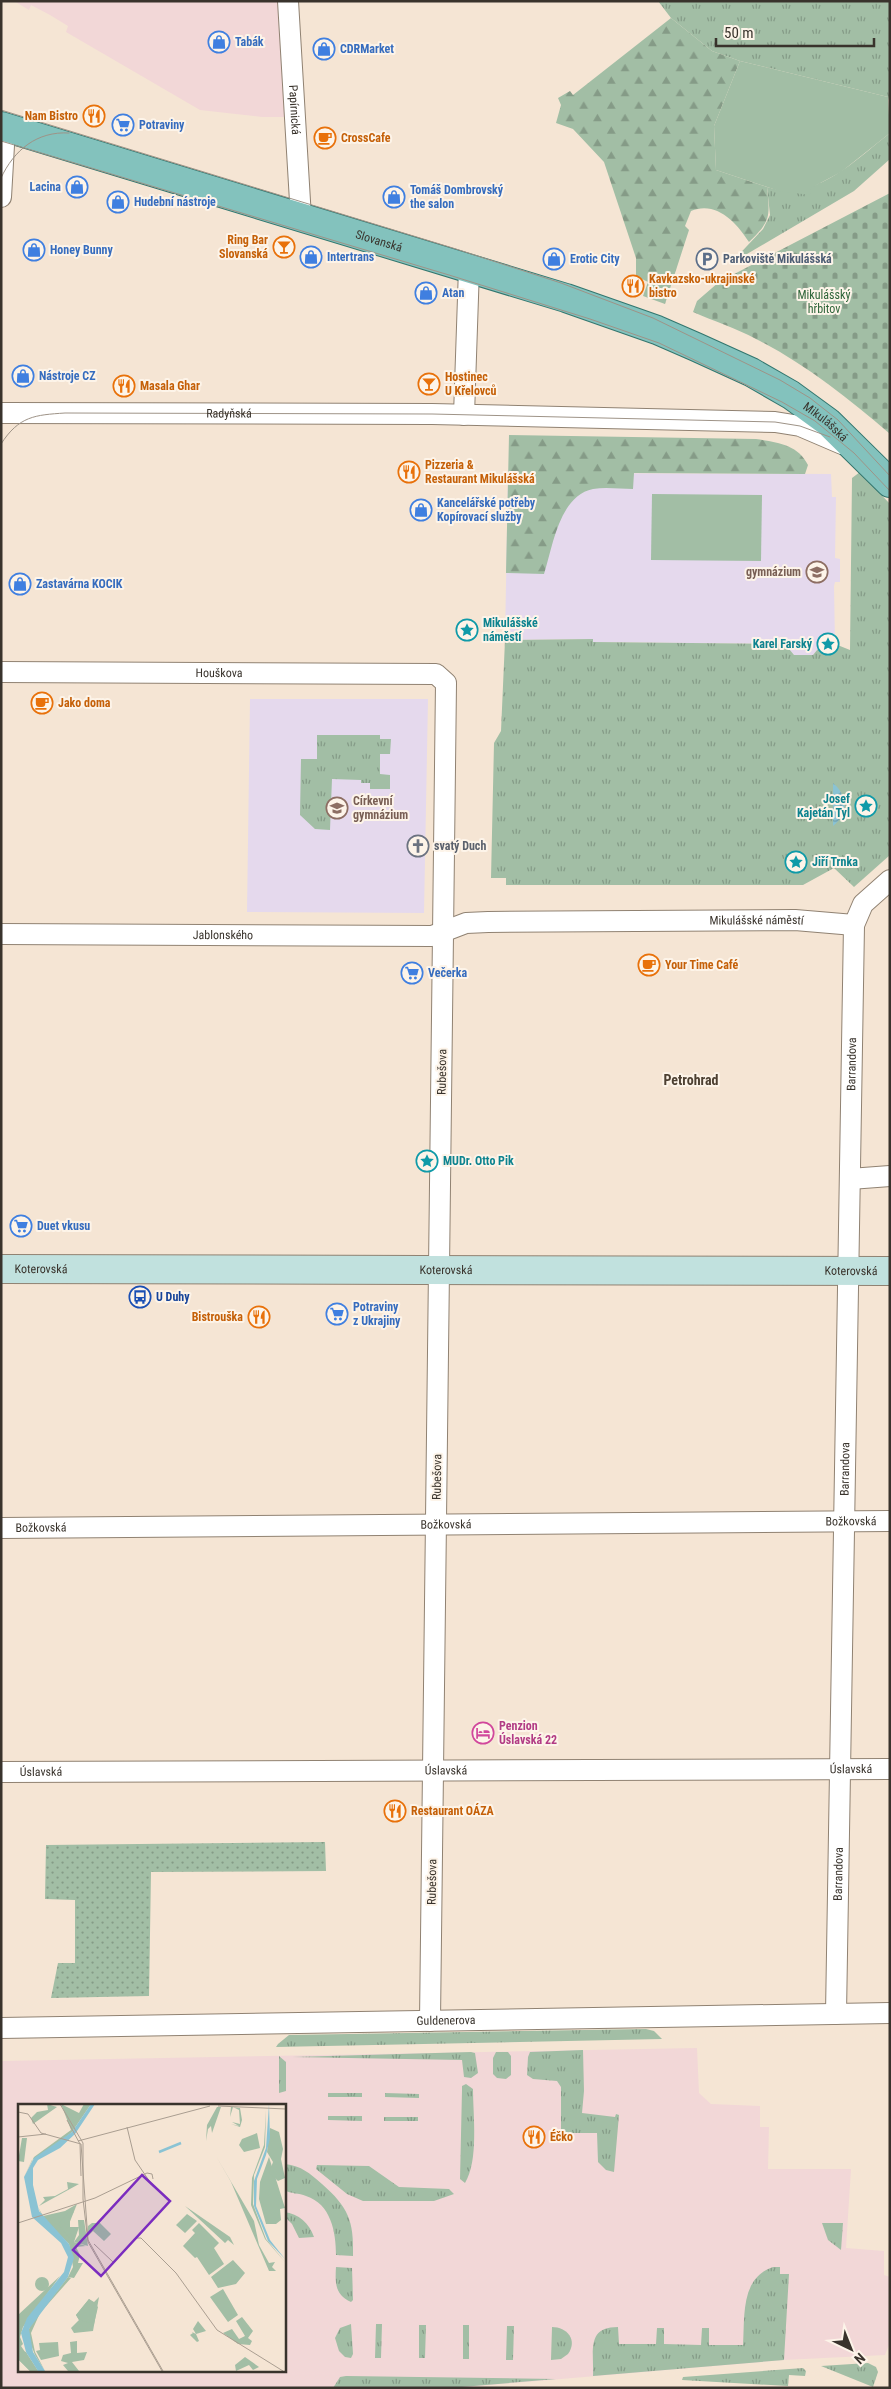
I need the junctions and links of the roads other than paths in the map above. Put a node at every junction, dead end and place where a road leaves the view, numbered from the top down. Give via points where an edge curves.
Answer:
1 (288, 1) edge
2 (3, 127) edge
3 (1, 197) edge
4 (301, 218) junction
5 (469, 268) junction
6 (751, 372) joint
7 (1, 413) edge
8 (460, 415) junction
9 (866, 457) junction
10 (890, 483) edge
11 (1, 672) edge
12 (890, 880) edge
13 (854, 925) junction
14 (444, 933) junction
15 (1, 934) edge
16 (890, 1176) edge
17 (850, 1179) junction
18 (1, 1269) edge
19 (440, 1270) junction
20 (849, 1271) junction
21 (890, 1271) edge
22 (890, 1521) edge
23 (844, 1522) junction
24 (436, 1523) junction
25 (1, 1528) edge
26 (840, 1769) junction
27 (890, 1769) edge
28 (433, 1770) junction
29 (1, 1772) edge
30 (890, 2013) edge
31 (836, 2014) junction
32 (430, 2021) junction
33 (1, 2028) edge

1 - 4 street, Papírnická
2 - 3 street
2 - 4 main road, Slovanská
4 - 5 main road, Slovanská
5 - 6 main road, Slovanská via 657,330
5 - 8 street
6 - 9 main road, Mikulášská via 811,408
7 - 8 street, Radyňská
8 - 9 street via 775,422 818,432
9 - 10 main road, Mikulášská
11 - 14 street, Houškova via 436,674 445,680 447,686
12 - 13 street via 863,904
13 - 14 street, Mikulášské náměstí via 795,920 488,922 466,923
13 - 17 street, Barrandova
14 - 15 street, Jablonského via 432,936
14 - 19 street, Rubešova
16 - 17 street
17 - 20 street, Barrandova
18 - 19 street, Koterovská
19 - 20 street, Koterovská
19 - 24 street, Rubešova
20 - 21 street, Koterovská
20 - 23 street, Barrandova
22 - 23 street, Božkovská
23 - 24 street, Božkovská
23 - 26 street, Barrandova
24 - 25 street, Božkovská
24 - 28 street, Rubešova
26 - 27 street, Úslavská
26 - 28 street, Úslavská
26 - 31 street, Barrandova
28 - 29 street, Úslavská
28 - 32 street, Rubešova
30 - 31 street, Guldenerova
31 - 32 street, Guldenerova
32 - 33 street, Guldenerova

